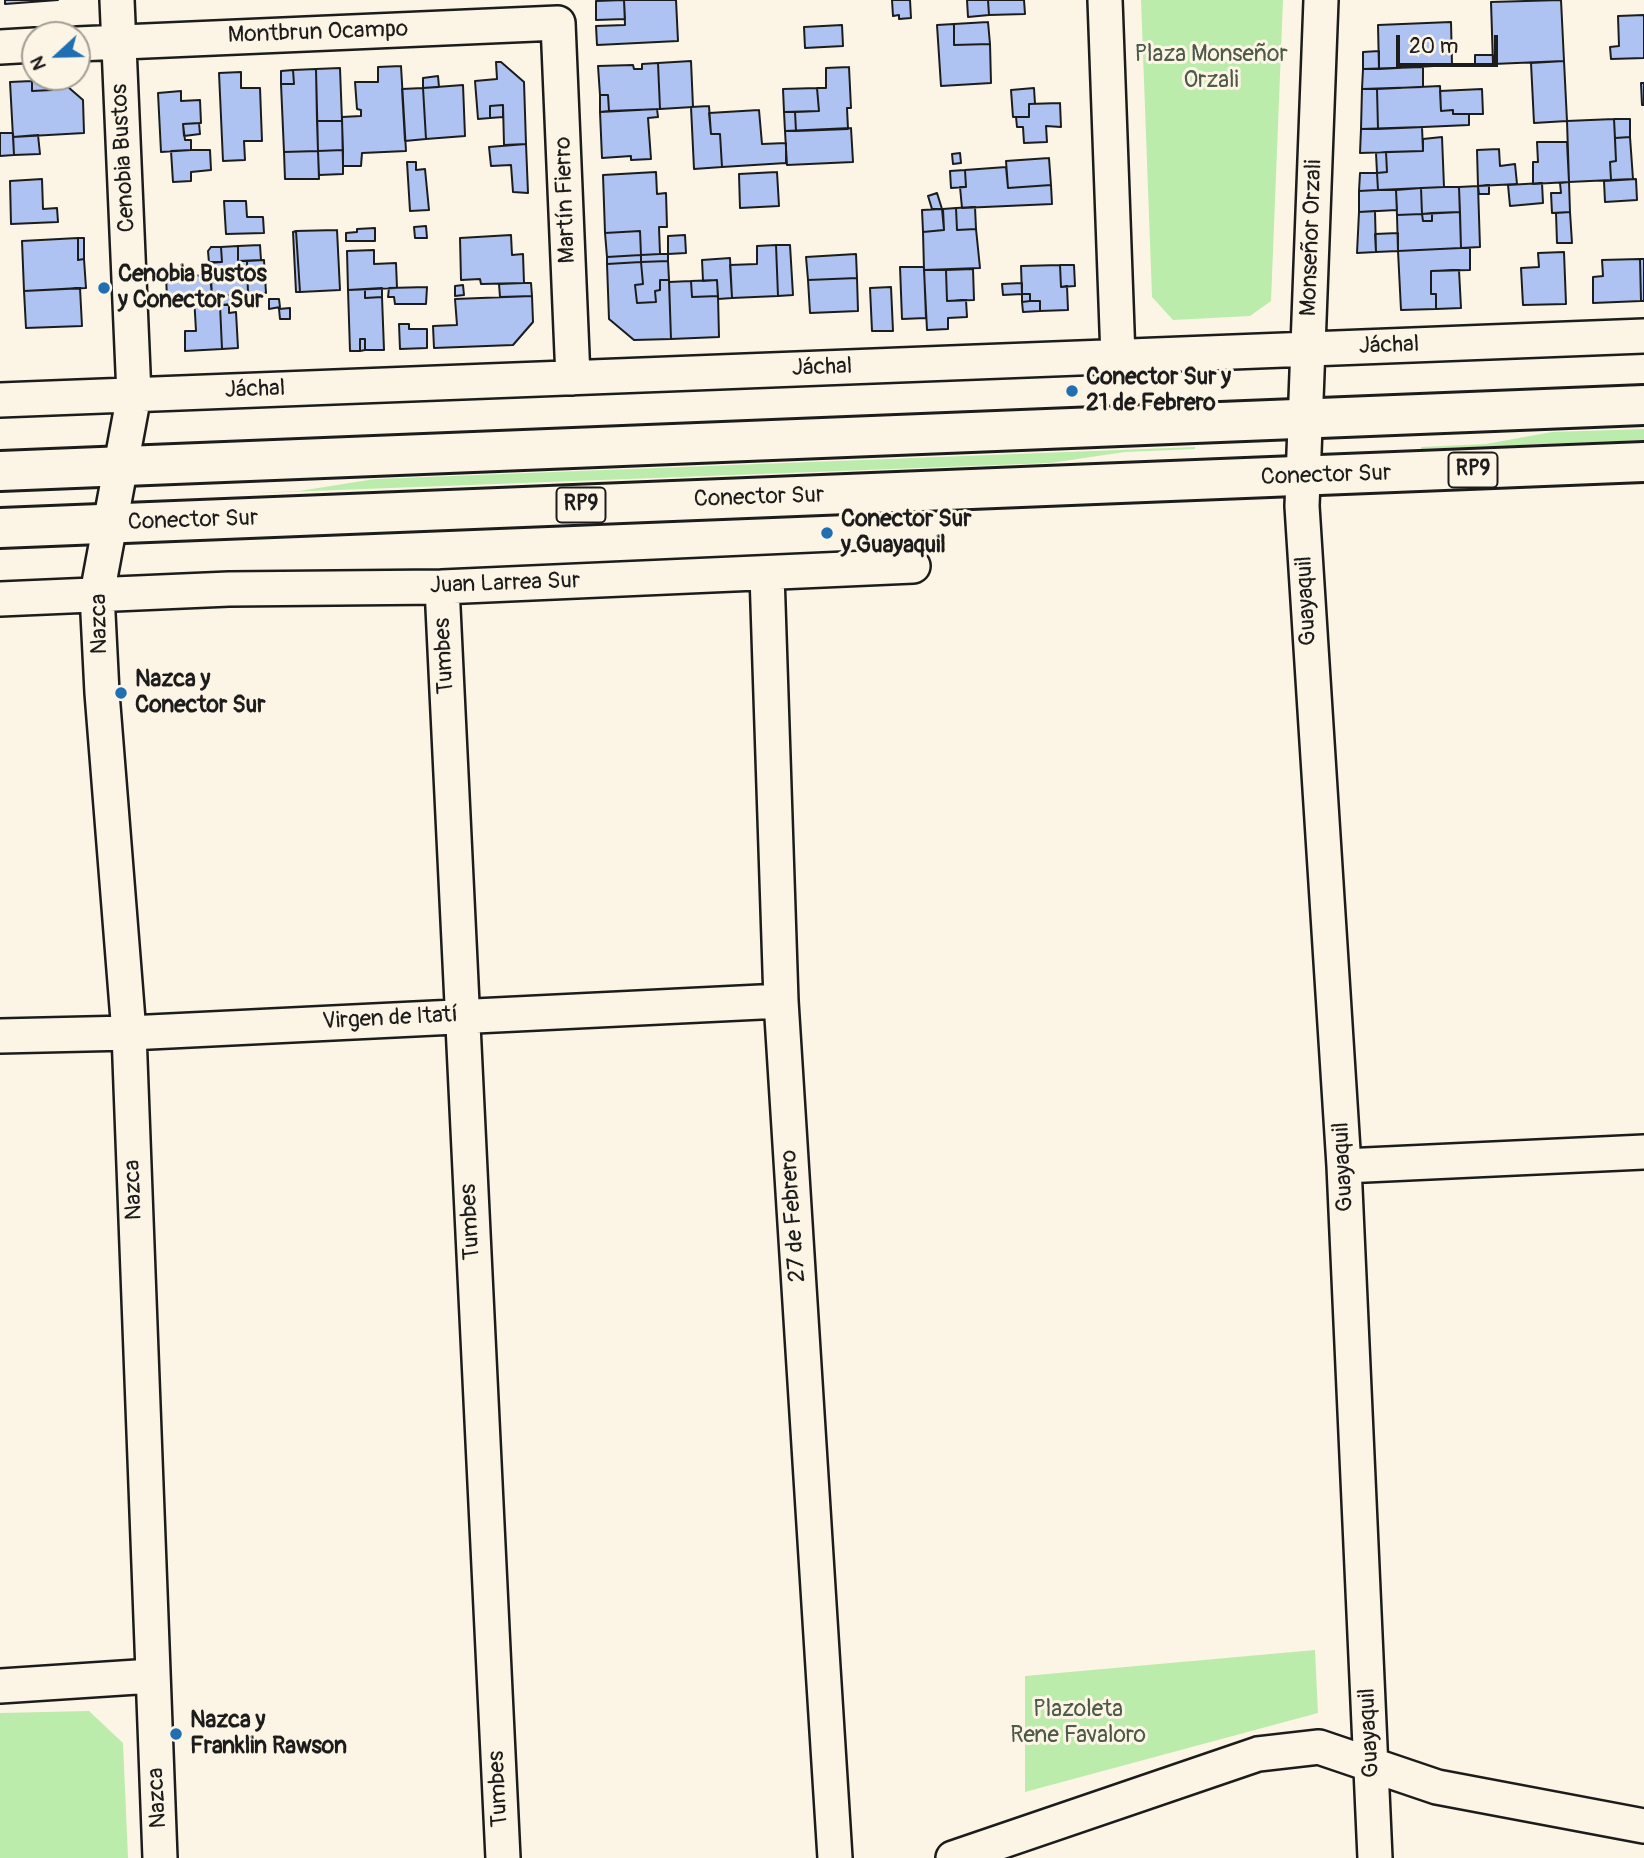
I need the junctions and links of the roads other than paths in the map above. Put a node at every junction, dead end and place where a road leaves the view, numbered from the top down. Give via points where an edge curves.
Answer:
1 (117, 0) edge
2 (1105, 0) edge
3 (1321, 0) edge
4 (558, 23) joint
5 (119, 42) junction
6 (91, 43) edge
7 (21, 46) edge
8 (0, 47) edge
9 (1644, 336) edge
10 (1308, 349) junction
11 (1118, 357) junction
12 (573, 378) junction
13 (134, 395) junction
14 (0, 400) edge
15 (1644, 405) edge
16 (1306, 420) junction
17 (1644, 462) edge
18 (121, 466) junction
19 (0, 471) edge
20 (1303, 477) junction
21 (111, 524) junction
22 (0, 528) edge
23 (913, 566) dead end
24 (766, 574) junction
25 (442, 587) junction
26 (97, 594) junction
27 (0, 598) edge
28 (781, 1001) junction
29 (461, 1016) junction
30 (129, 1033) junction
31 (0, 1036) edge
32 (1644, 1152) edge
33 (1344, 1166) junction
34 (152, 1676) junction
35 (0, 1686) edge
36 (1371, 1764) junction
37 (1644, 1826) edge
38 (160, 1858) edge
39 (503, 1858) edge
40 (835, 1858) edge
41 (953, 1858) edge
42 (1375, 1858) edge

1 - 5 street, Cenobia Bustos
2 - 11 street
3 - 10 street, Monseñor Orzali
4 - 5 street, Montbrun Ocampo
4 - 12 street, Martín Fierro
5 - 6 street, Montbrun Ocampo
5 - 13 street, Cenobia Bustos
7 - 8 street
9 - 10 street, Jáchal
10 - 11 street, Jáchal
10 - 16 street, Monseñor Orzali
11 - 12 street, Jáchal
12 - 13 street, Jáchal
13 - 14 street, Jáchal
13 - 18 street, Cenobia Bustos
15 - 16 main road
16 - 18 main road
16 - 20 street, Monseñor Orzali
17 - 20 main road, Conector Sur / RP9
18 - 19 main road
18 - 21 street, Cenobia Bustos
20 - 21 main road, Conector Sur / RP9
20 - 33 street, Guayaquil via 1304,572
21 - 22 main road, Conector Sur / RP9
21 - 26 street, Nazca
23 - 24 street, Juan Larrea Sur
24 - 25 street, Juan Larrea Sur
24 - 28 street, 27 de Febrero
25 - 26 street, Juan Larrea Sur
25 - 29 street, Tumbes
26 - 27 street, Juan Larrea Sur
26 - 30 street, Nazca
28 - 29 street, Virgen de Itatí
28 - 40 street, 27 de Febrero
29 - 30 street, Virgen de Itatí
29 - 39 street, Tumbes
30 - 31 street, Virgen de Itatí
30 - 34 street, Nazca
32 - 33 street
33 - 36 street, Guayaquil
34 - 35 street
34 - 38 street, Nazca
36 - 37 street via 1437,1787
36 - 41 street via 1319,1747 1258,1754
36 - 42 street, Guayaquil

